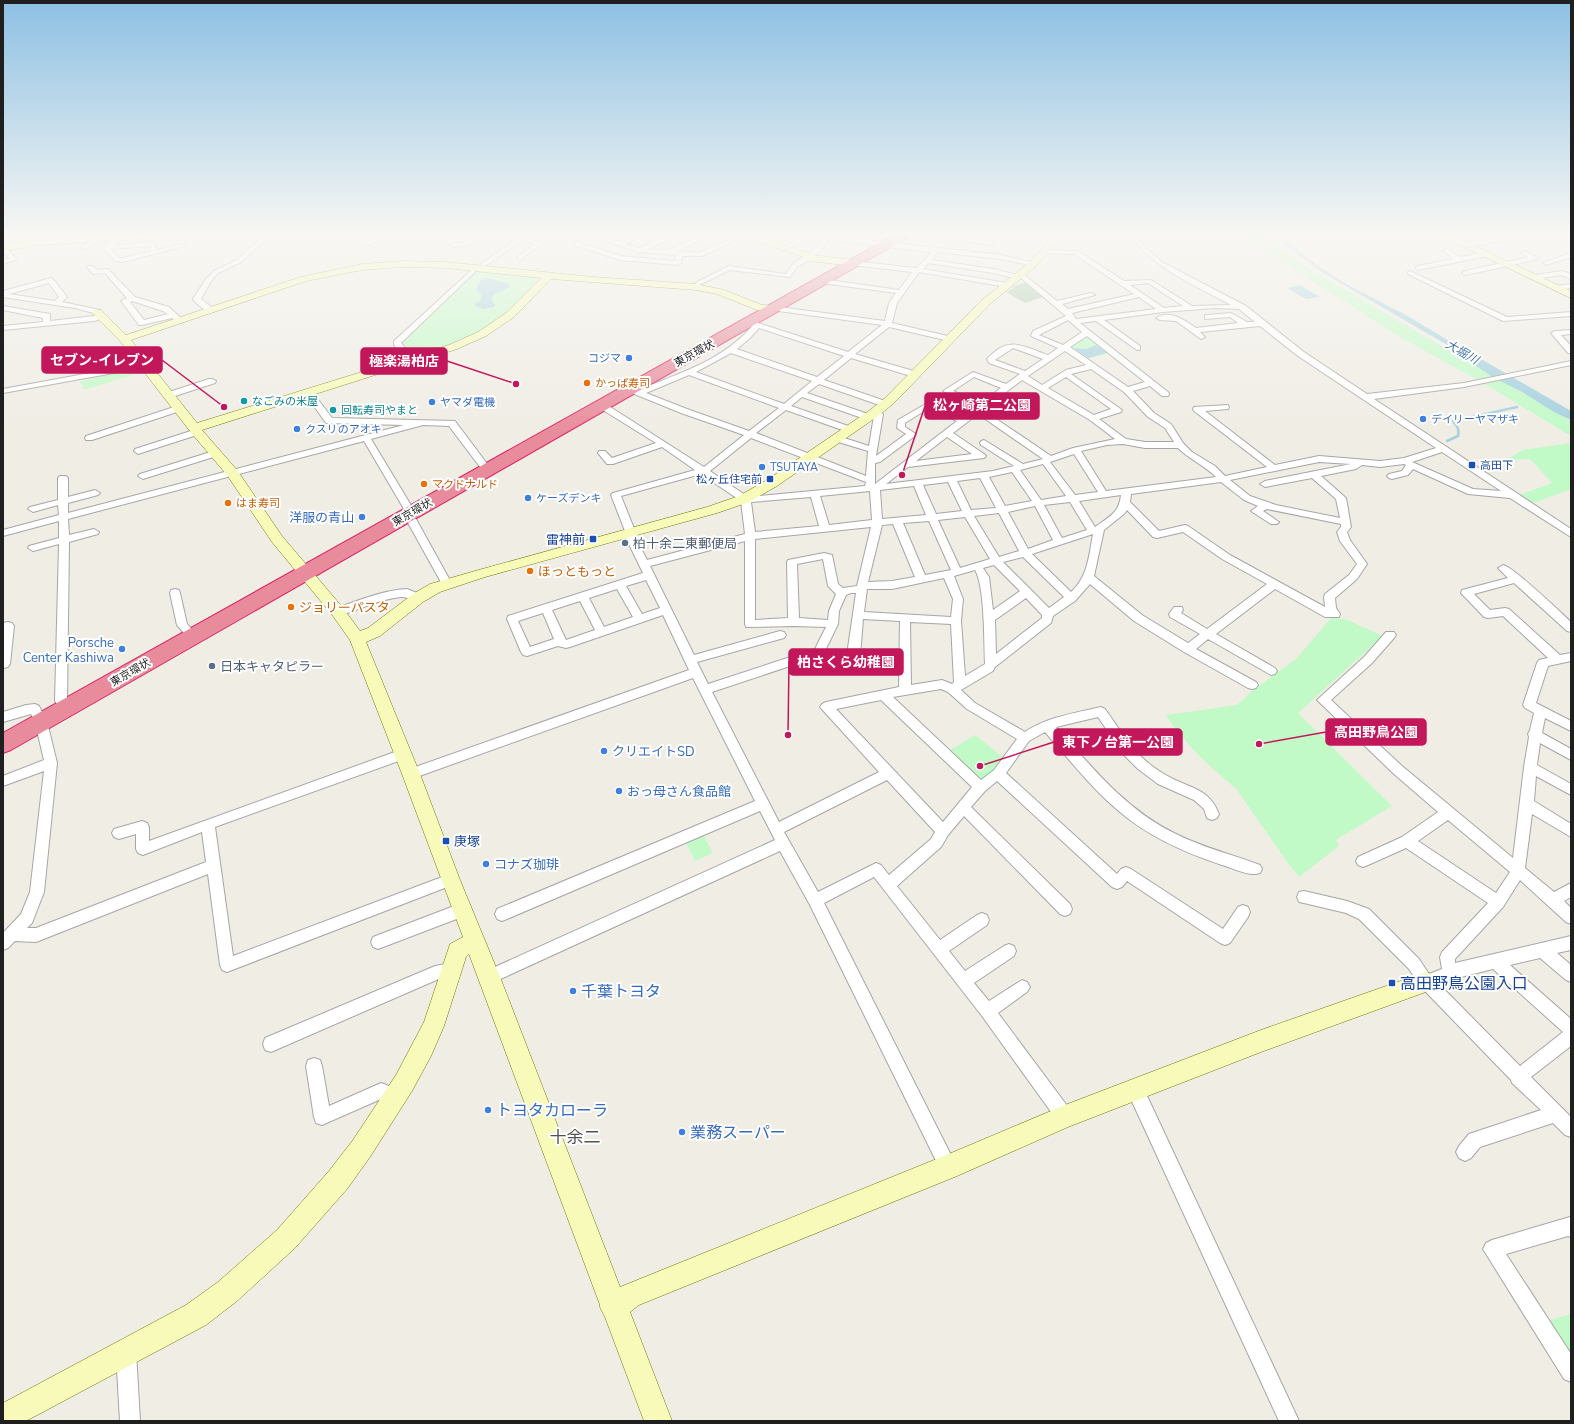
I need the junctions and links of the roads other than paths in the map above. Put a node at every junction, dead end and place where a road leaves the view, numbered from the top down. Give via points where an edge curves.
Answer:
1 (38, 300) edge
2 (41, 300) edge
3 (59, 300) edge
4 (127, 300) edge
5 (137, 300) edge
6 (199, 300) edge
7 (240, 300) edge
8 (443, 300) edge
9 (524, 300) edge
10 (744, 300) edge
11 (780, 300) edge
12 (781, 300) edge
13 (895, 300) edge
14 (988, 300) edge
15 (1053, 300) edge
16 (1068, 300) edge
17 (1123, 300) edge
18 (1148, 300) edge
19 (1179, 300) edge
20 (1229, 300) edge
21 (1471, 301) joint
22 (56, 303) junction
23 (1057, 303) junction
24 (1456, 305) dead end
25 (3, 308) edge
26 (766, 308) junction
27 (1191, 308) junction
28 (1243, 308) junction
29 (210, 310) junction
30 (1163, 310) junction
31 (18, 311) junction
32 (100, 314) junction
33 (1571, 314) edge
34 (1072, 317) junction
35 (1208, 317) dead end
36 (176, 318) junction
37 (1097, 318) junction
38 (1143, 320) dead end
39 (1263, 323) junction
40 (46, 324) junction
41 (753, 324) junction
42 (888, 324) junction
43 (1246, 325) junction
44 (3, 328) edge
45 (1194, 330) junction
46 (1087, 332) junction
47 (1185, 332) dead end
48 (1571, 332) edge
49 (1201, 337) dead end
50 (124, 339) junction
51 (949, 339) junction
52 (806, 342) junction
53 (798, 347) dead end
54 (1063, 348) junction
55 (1137, 348) dead end
56 (1570, 349) edge
57 (731, 350) junction
58 (849, 356) junction
59 (1049, 358) junction
60 (412, 361) junction
61 (1571, 363) edge
62 (144, 365) junction
63 (1092, 366) junction
64 (689, 372) junction
65 (914, 374) junction
66 (1066, 374) junction
67 (1024, 376) junction
68 (818, 380) junction
69 (212, 381) dead end
70 (1150, 383) junction
71 (1007, 387) junction
72 (1043, 388) junction
73 (1127, 390) junction
74 (3, 391) edge
75 (635, 391) junction
76 (308, 392) junction
77 (802, 394) junction
78 (1165, 394) dead end
79 (169, 395) junction
80 (1366, 397) junction
81 (601, 405) junction
82 (785, 407) junction
83 (1224, 407) dead end
84 (180, 408) junction
85 (980, 408) junction
86 (876, 411) junction
87 (1093, 418) junction
88 (963, 421) junction
89 (425, 422) junction
90 (196, 430) junction
91 (851, 430) junction
92 (946, 433) junction
93 (750, 434) junction
94 (366, 437) junction
95 (89, 438) dead end
96 (838, 439) junction
97 (1122, 441) junction
98 (984, 443) dead end
99 (663, 444) junction
100 (1180, 445) junction
101 (1443, 449) junction
102 (873, 450) junction
103 (1076, 450) junction
104 (138, 451) dead end
105 (217, 453) junction
106 (602, 453) dead end
107 (809, 458) junction
108 (871, 460) junction
109 (1047, 460) junction
110 (1357, 462) junction
111 (1408, 463) junction
112 (483, 465) junction
113 (905, 465) junction
114 (1272, 467) junction
115 (1018, 468) junction
116 (702, 471) junction
117 (232, 473) junction
118 (983, 475) junction
119 (1314, 475) junction
120 (143, 476) dead end
121 (1392, 476) dead end
122 (63, 478) dead end
123 (951, 479) junction
124 (1223, 479) junction
125 (917, 483) junction
126 (1265, 484) dead end
127 (872, 486) junction
128 (95, 492) dead end
129 (1126, 492) junction
130 (815, 494) junction
131 (1104, 495) junction
132 (1511, 495) junction
133 (1073, 499) junction
134 (745, 500) junction
135 (63, 501) junction
136 (1038, 503) junction
137 (1125, 503) junction
138 (1266, 505) junction
139 (33, 509) dead end
140 (1002, 510) junction
141 (407, 511) junction
142 (968, 514) junction
143 (62, 518) junction
144 (933, 518) junction
145 (897, 521) junction
146 (1274, 522) dead end
147 (1345, 522) junction
148 (877, 524) junction
149 (825, 529) junction
150 (1096, 530) junction
151 (94, 532) dead end
152 (3, 533) edge
153 (629, 534) junction
154 (1571, 534) edge
155 (750, 536) junction
156 (63, 540) junction
157 (1059, 542) junction
158 (34, 548) dead end
159 (1026, 553) junction
160 (996, 561) junction
161 (644, 564) junction
162 (977, 566) junction
163 (1503, 568) dead end
164 (303, 570) junction
165 (953, 573) junction
166 (649, 575) junction
167 (1089, 577) junction
168 (921, 579) junction
169 (1516, 579) junction
170 (1276, 583) junction
171 (447, 584) junction
172 (620, 584) junction
173 (862, 587) junction
174 (1026, 592) junction
175 (175, 593) dead end
176 (842, 593) junction
177 (583, 596) junction
178 (418, 598) junction
179 (1071, 598) junction
180 (546, 608) junction
181 (666, 610) junction
182 (1178, 610) dead end
183 (338, 612) junction
184 (1048, 614) junction
185 (858, 615) junction
186 (905, 618) junction
187 (989, 618) junction
188 (639, 619) junction
189 (794, 622) junction
190 (956, 622) junction
191 (833, 624) junction
192 (3, 627) edge
193 (1571, 628) edge
194 (601, 631) junction
195 (190, 634) junction
196 (1208, 634) junction
197 (780, 635) dead end
198 (1390, 635) dead end
199 (356, 639) junction
200 (561, 641) junction
201 (1188, 649) junction
202 (1571, 657) edge
203 (691, 660) junction
204 (1558, 660) junction
205 (3, 664) edge
206 (991, 664) junction
207 (853, 670) dead end
208 (1271, 671) dead end
209 (696, 672) junction
210 (1252, 685) dead end
211 (956, 687) junction
212 (705, 690) junction
213 (905, 690) junction
214 (884, 695) junction
215 (61, 702) junction
216 (1540, 710) junction
217 (3, 717) edge
218 (40, 718) junction
219 (1047, 726) junction
220 (1571, 726) edge
221 (3, 734) edge
222 (1534, 734) junction
223 (1025, 738) junction
224 (3, 744) edge
225 (403, 754) junction
226 (1571, 754) edge
227 (51, 763) junction
228 (1530, 767) junction
229 (889, 773) junction
230 (411, 774) junction
231 (998, 774) junction
232 (3, 781) edge
233 (980, 787) junction
234 (1571, 790) edge
235 (762, 804) junction
236 (1527, 804) junction
237 (964, 808) junction
238 (1447, 812) junction
239 (1212, 814) dead end
240 (208, 824) junction
241 (776, 830) junction
242 (943, 831) junction
243 (1571, 831) edge
244 (119, 833) dead end
245 (1407, 841) junction
246 (784, 843) junction
247 (1363, 861) dead end
248 (213, 866) junction
249 (1255, 869) dead end
250 (1518, 871) junction
251 (450, 880) junction
252 (888, 885) junction
253 (1571, 889) edge
254 (1304, 897) dead end
255 (815, 900) junction
256 (1553, 900) junction
257 (1498, 902) junction
258 (462, 910) junction
259 (1065, 910) dead end
260 (1243, 912) dead end
261 (502, 914) dead end
262 (1571, 917) edge
263 (982, 920) dead end
264 (7, 938) edge
265 (378, 942) dead end
266 (474, 942) junction
267 (1571, 943) edge
268 (939, 949) junction
269 (1542, 950) junction
270 (1009, 951) dead end
271 (1496, 962) junction
272 (451, 970) junction
273 (1453, 972) junction
274 (1571, 975) edge
275 (489, 977) junction
276 (964, 981) junction
277 (1426, 982) junction
278 (1022, 987) dead end
279 (988, 1011) junction
280 (1571, 1029) edge
281 (1571, 1036) edge
282 (271, 1044) dead end
283 (314, 1066) dead end
284 (1518, 1077) junction
285 (1135, 1089) junction
286 (396, 1096) junction
287 (1555, 1114) junction
288 (1065, 1117) junction
289 (1571, 1129) edge
290 (1465, 1152) dead end
291 (948, 1167) junction
292 (1571, 1228) edge
293 (613, 1307) junction
294 (126, 1352) junction
295 (1571, 1372) edge
296 (3, 1418) edge
297 (130, 1421) edge
298 (658, 1421) edge
299 (1289, 1421) edge

1 - 31 street
2 - 22 street
3 - 22 street
4 - 36 street via 142,323
5 - 36 street via 166,309
6 - 29 street
7 - 29 street
8 - 60 street via 397,343
9 - 60 street via 491,329 453,347
10 - 26 street
11 - 26 highway, 東京環状
12 - 26 highway, 東京環状
13 - 42 street
14 - 51 street
15 - 23 street
16 - 23 street
17 - 34 street
18 - 30 street
19 - 27 street
20 - 28 street
21 - 24 street
21 - 33 street via 1506,319
22 - 32 street
23 - 34 street
25 - 31 street
26 - 41 highway, 東京環状
26 - 42 street
26 - 112 highway, 東京環状
27 - 28 street
27 - 30 street
28 - 39 street
29 - 36 street
30 - 37 street
31 - 40 street via 47,316
32 - 40 street via 94,319
32 - 50 street
34 - 37 street
34 - 46 street
34 - 54 street via 1035,336
35 - 43 street via 1231,315
36 - 50 street
37 - 55 street
38 - 45 street via 1174,317
39 - 43 street
39 - 80 street via 1301,354
40 - 44 street
41 - 52 street
41 - 57 street via 751,334
41 - 75 highway, 東京環状
42 - 51 street
42 - 58 street
43 - 45 street
45 - 47 street
45 - 49 street
46 - 54 street
46 - 70 street
48 - 56 street via 1555,333
50 - 62 street
51 - 65 street
52 - 53 street
52 - 58 street
54 - 59 street
54 - 63 street
57 - 64 street
57 - 68 street
58 - 65 street
58 - 68 street via 838,361
59 - 67 street
59 - 67 street via 1010,346 991,359
60 - 76 street
61 - 80 street via 1464,385
62 - 74 street
62 - 79 street
63 - 66 street
63 - 73 street
64 - 75 street
64 - 82 street
65 - 86 street
66 - 72 street
66 - 87 street via 1118,410
67 - 71 street
67 - 72 street
68 - 77 street
68 - 86 street
69 - 79 street
70 - 73 street
70 - 78 street
71 - 85 street
71 - 85 street via 973,374 947,391
72 - 87 street
73 - 100 street via 1151,415 1168,426
75 - 81 highway, 東京環状
75 - 93 street
76 - 89 street via 328,420
76 - 90 street
77 - 82 street
77 - 86 street
79 - 84 street
80 - 101 street
81 - 99 street
81 - 141 highway, 東京環状
82 - 91 street
82 - 93 street
83 - 114 street via 1197,409
84 - 90 street
84 - 95 street
85 - 88 street
85 - 109 street
86 - 91 street
86 - 102 street via 879,414
87 - 97 street
88 - 92 street
88 - 108 street via 929,405 901,422 901,428 912,434 877,460
89 - 94 street
89 - 112 street via 452,423
90 - 104 street
90 - 105 street
91 - 96 street
92 - 113 street
92 - 113 street via 982,456
93 - 107 street
93 - 116 street
94 - 117 street
94 - 141 street
96 - 102 street
96 - 107 street
97 - 100 street via 1145,445
97 - 103 street
98 - 115 street
99 - 106 street via 610,462
99 - 116 street
100 - 124 street
101 - 111 street
101 - 132 street
102 - 108 street
103 - 109 street
103 - 131 street
105 - 117 street
105 - 120 street
107 - 127 street
107 - 134 street
108 - 127 street
109 - 115 street
109 - 133 street
110 - 111 street
110 - 114 street via 1319,458
110 - 119 street via 1358,465 1353,467
111 - 121 street via 1405,473
111 - 132 street via 1471,492
112 - 141 highway, 東京環状
113 - 127 street
114 - 124 street
115 - 118 street
115 - 136 street
116 - 134 street
116 - 153 street via 616,495
117 - 143 street
117 - 164 street via 277,539
118 - 123 street
118 - 140 street
119 - 126 street
119 - 147 street via 1341,498
122 - 135 street
123 - 125 street
123 - 142 street
124 - 129 street
124 - 138 street via 1247,498
125 - 127 street
125 - 144 street
127 - 130 street
127 - 148 street
128 - 135 street
129 - 131 street
129 - 137 street
130 - 134 street
130 - 149 street
131 - 133 street
132 - 154 street
133 - 136 street
133 - 150 street
134 - 153 street
134 - 155 street
135 - 139 street
135 - 143 street
136 - 140 street
136 - 157 street
137 - 150 street via 1121,512
137 - 170 street via 1157,534 1185,528 1226,557
138 - 146 street via 1256,510
138 - 147 street
140 - 142 street
140 - 159 street
141 - 164 highway, 東京環状
141 - 171 street
142 - 144 street
142 - 160 street
143 - 152 street
143 - 156 street
144 - 145 street
144 - 165 street
145 - 148 street
145 - 168 street
147 - 170 street via 1346,527 1342,532 1345,541 1362,564 1353,577 1329,597 1335,614 1329,614
148 - 149 street
148 - 173 street
149 - 155 street
150 - 157 street
150 - 167 street
151 - 156 street
153 - 161 street
153 - 171 street
155 - 161 street
155 - 189 street via 750,624
156 - 158 street
156 - 215 street
157 - 159 street
159 - 160 street
159 - 179 street
160 - 162 street
160 - 174 street
161 - 166 street
162 - 165 street
162 - 187 street via 984,577
163 - 169 street
164 - 183 street
164 - 195 highway, 東京環状
165 - 168 street
165 - 190 street via 958,600
166 - 172 street
166 - 181 street
167 - 179 street via 1084,586
167 - 201 street via 1138,618
168 - 173 street via 892,585
169 - 193 street
169 - 204 street via 1466,592 1488,614 1505,612
170 - 196 street
171 - 178 street
172 - 177 street
172 - 188 street
173 - 176 street
173 - 185 street
174 - 184 street
174 - 187 street
175 - 195 street via 182,625
176 - 189 street via 833,586 828,557 792,562
176 - 191 street via 834,611
177 - 180 street
177 - 194 street
178 - 183 street via 408,593 400,593
178 - 199 street via 374,632
179 - 184 street
180 - 200 street
180 - 200 street via 512,619 527,652
181 - 188 street
181 - 203 street
182 - 196 street via 1174,614
183 - 199 street
184 - 206 street via 1047,620
185 - 186 street
185 - 207 street
186 - 190 street
186 - 213 street
187 - 206 street
188 - 194 street
189 - 191 street
190 - 211 street
191 - 212 street via 819,652
192 - 205 street via 8,626
194 - 200 street via 566,644
195 - 215 highway, 東京環状
195 - 218 highway, 東京環状
196 - 201 street
196 - 208 street
197 - 203 street
198 - 238 street via 1368,660 1323,700
199 - 225 street
201 - 210 street
202 - 204 street
203 - 209 street
204 - 216 street via 1543,663 1529,705
206 - 211 street via 989,668
209 - 212 street
209 - 230 street
211 - 213 street via 942,684
211 - 223 street via 971,706
212 - 235 street
213 - 214 street
214 - 229 street via 826,707
214 - 233 street
215 - 218 highway, 東京環状
216 - 220 street
216 - 222 street
217 - 218 street via 35,709
218 - 221 highway, 東京環状
218 - 224 highway, 東京環状
218 - 227 street
219 - 223 street
219 - 239 street via 1058,721 1101,712 1132,757 1148,771 1169,783 1197,794 1212,810
219 - 249 street via 1109,794 1139,819 1179,843
222 - 226 street
222 - 228 street
223 - 231 street
225 - 230 street
225 - 240 street
227 - 232 street
227 - 264 street via 37,892 27,918
228 - 234 street
228 - 236 street
229 - 241 street
229 - 242 street
230 - 251 street
231 - 233 street
231 - 260 street via 1117,883 1126,873 1225,938
233 - 237 street
235 - 241 street
235 - 261 street
236 - 243 street
236 - 250 street
237 - 242 street
237 - 259 street
238 - 245 street
238 - 250 street
240 - 244 street via 143,849 142,827
240 - 248 street
241 - 246 street
242 - 252 street via 936,843
245 - 247 street
245 - 257 street
246 - 255 street
246 - 275 street
248 - 251 street via 227,964
248 - 264 street via 36,935
250 - 256 street
250 - 257 street
251 - 258 street
252 - 255 street via 876,869
252 - 268 street
253 - 256 street
254 - 277 street via 1347,907 1364,914 1414,964
255 - 291 street
256 - 262 street
257 - 273 street via 1447,957 1448,966
258 - 265 street
258 - 266 street
263 - 268 street
266 - 272 street via 457,952
266 - 275 street
267 - 269 street
268 - 276 street
269 - 271 street
269 - 274 street
270 - 276 street
271 - 273 street
271 - 280 street
272 - 282 street via 440,971
272 - 286 street via 433,1026
273 - 277 street
275 - 293 street
276 - 279 street
277 - 284 street
277 - 285 street
278 - 279 street
279 - 288 street
281 - 284 street
283 - 286 street via 322,1117 381,1091
284 - 287 street
285 - 288 street
285 - 299 street
286 - 294 street via 372,1135 338,1180 310,1213 251,1272 223,1296 196,1314
287 - 289 street
287 - 290 street via 1475,1140
288 - 291 street
291 - 293 street via 630,1296
292 - 295 street via 1570,1226 1492,1249
293 - 298 street
294 - 296 street
294 - 297 street

